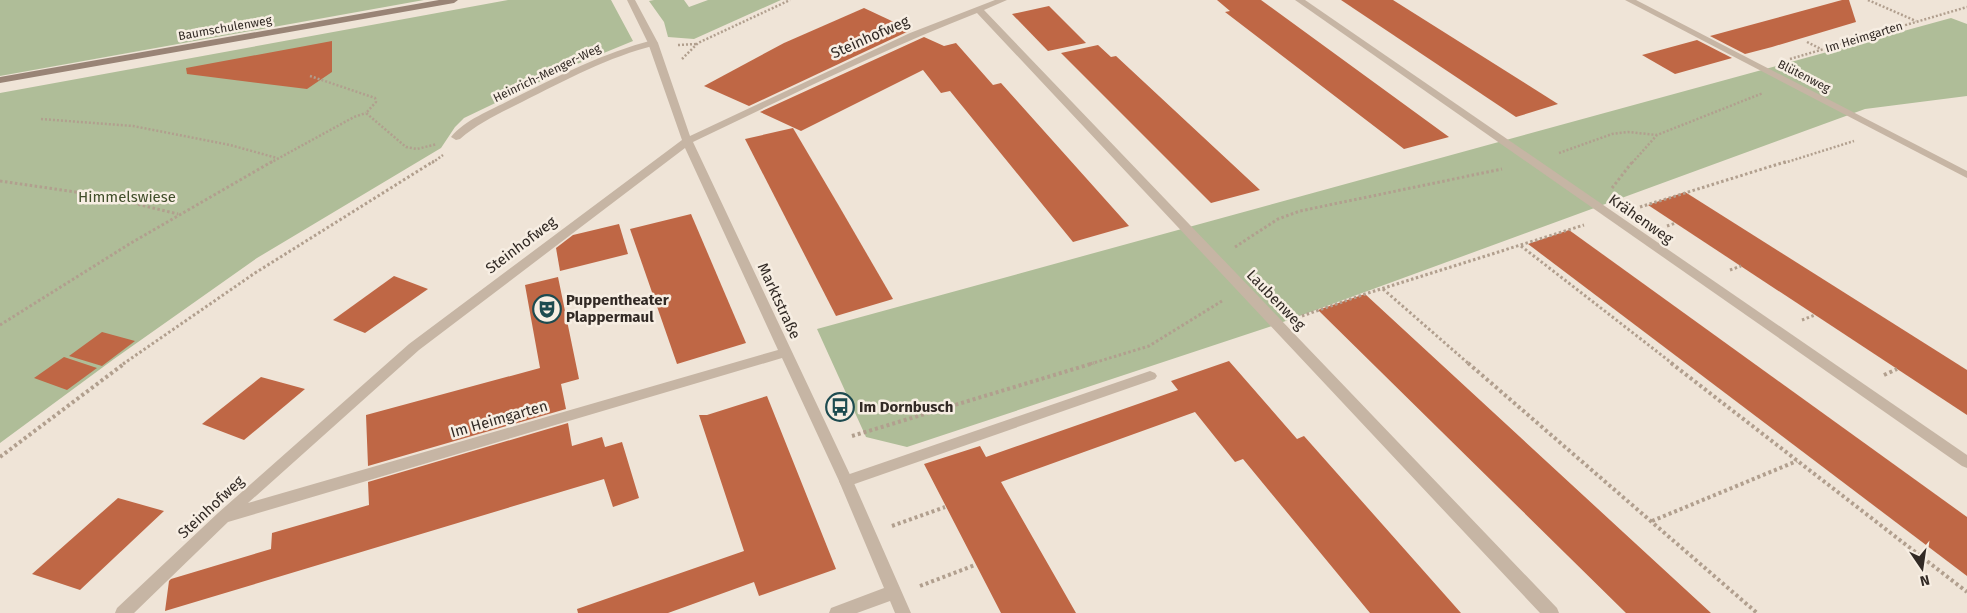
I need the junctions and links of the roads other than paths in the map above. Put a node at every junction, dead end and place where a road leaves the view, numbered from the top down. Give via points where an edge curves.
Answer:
1 (454, 0) edge
2 (632, 0) edge
3 (1003, 0) edge
4 (1299, 0) edge
5 (1629, 0) edge
6 (978, 9) junction
7 (653, 43) junction
8 (0, 80) edge
9 (456, 137) road end
10 (687, 141) junction
11 (1967, 175) edge
12 (785, 353) junction
13 (1150, 376) dead end
14 (1967, 462) edge
15 (846, 481) junction
16 (223, 517) junction
17 (895, 594) junction
18 (123, 613) edge
19 (837, 613) edge
20 (904, 613) edge
21 (1551, 613) edge

1 - 8 street, Baumschulenweg
2 - 7 street, Marktstraße
3 - 6 street, Steinhofweg
4 - 14 street, Krähenweg
5 - 11 street, Blütenweg
6 - 10 street, Steinhofweg via 853,62
6 - 21 street, Laubenweg
7 - 9 street, Heinrich-Menger-Weg via 581,69 473,123
7 - 10 street, Marktstraße
10 - 12 street, Marktstraße
10 - 16 street, Steinhofweg via 414,347
12 - 15 street, Marktstraße
12 - 16 street, Im Heimgarten
13 - 15 street
15 - 17 street, Marktstraße
16 - 18 street, Steinhofweg
17 - 19 street
17 - 20 street, Marktstraße

